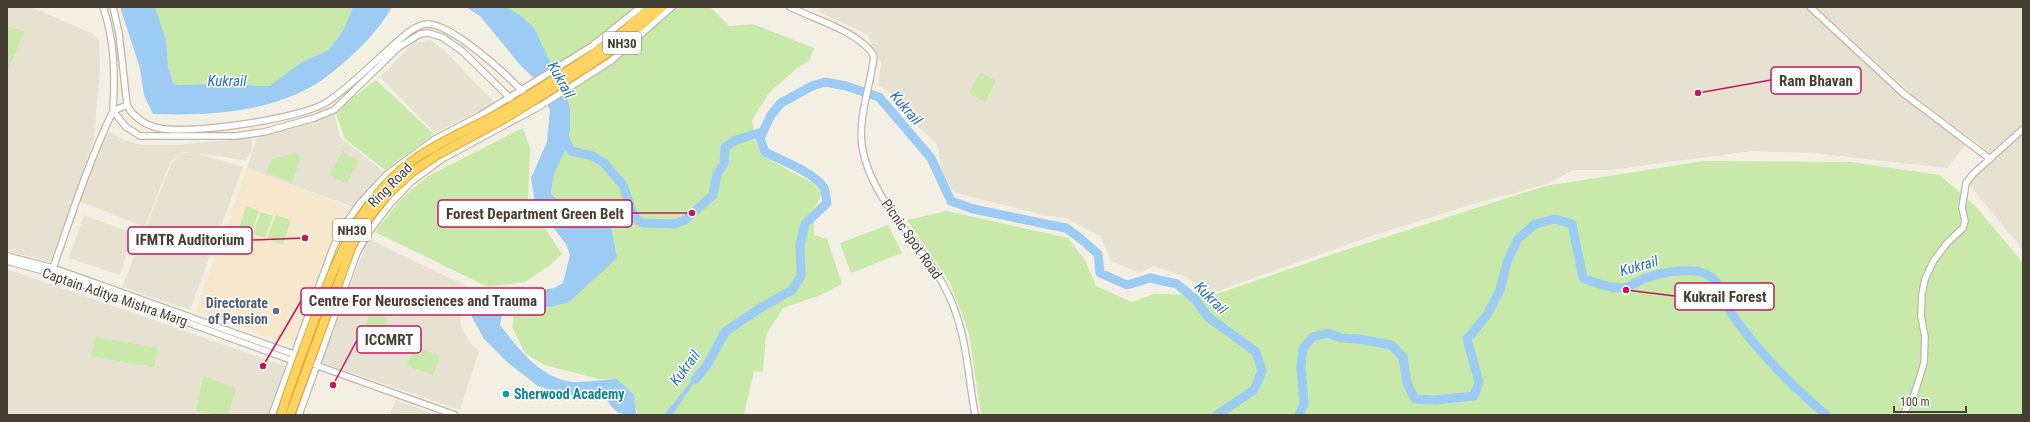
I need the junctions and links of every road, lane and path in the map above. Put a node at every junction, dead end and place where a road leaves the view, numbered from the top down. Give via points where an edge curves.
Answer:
1 (103, 7) edge
2 (113, 7) edge
3 (641, 7) edge
4 (651, 7) edge
5 (662, 7) edge
6 (672, 7) edge
7 (790, 7) edge
8 (1810, 7) edge
9 (576, 70) junction
10 (520, 90) junction
11 (509, 97) junction
12 (127, 105) junction
13 (534, 109) junction
14 (112, 111) junction
15 (507, 113) junction
16 (522, 116) junction
17 (2023, 129) edge
18 (1990, 159) junction
19 (7, 256) edge
20 (7, 261) edge
21 (52, 271) junction
22 (294, 353) junction
23 (291, 360) junction
24 (307, 362) junction
25 (316, 366) junction
26 (272, 415) edge
27 (280, 415) edge
28 (290, 415) edge
29 (299, 415) edge
30 (455, 415) edge
31 (975, 415) edge
32 (1903, 415) edge

1 - 14 street via 113,51 115,86
2 - 12 street via 119,33
3 - 9 street via 592,46
4 - 9 highway, NH30
5 - 9 highway, NH30 via 601,59
6 - 9 street via 611,61
7 - 31 street, Picnic Spot Road via 858,38 869,47 874,56 862,124 862,145 873,177 893,216 928,258 956,311 964,338
8 - 18 street via 1903,93
9 - 10 street, Ring Road
9 - 13 street via 542,105
9 - 15 highway, NH30, bridge
10 - 11 street, Ring Road
10 - 12 street via 484,56 459,38 426,24 410,31 326,102 308,111 204,129 158,128 138,118
10 - 13 street
11 - 14 street via 462,51 442,37 428,33 420,34 399,47 334,110 264,132 236,136 140,136 126,127
11 - 16 street
11 - 22 street, Ring Road via 482,115 435,139 408,158 382,178 362,201 345,224 333,248
12 - 14 street
13 - 16 street
14 - 21 street
15 - 27 highway, Ring Road / NH30, bridge via 442,143 413,161 390,181 368,206 348,237 333,269
15 - 28 highway, Ring Road / NH30, bridge via 412,172 388,194 370,216 353,243 343,267
16 - 25 street via 442,159 411,182 390,204 368,233 357,253
17 - 18 street
18 - 32 street via 1966,183 1962,208 1965,221 1963,228 1934,260 1925,279 1921,316 1925,337 1924,363 1914,395
19 - 21 street, Captain Aditya Mishra Marg
20 - 21 street, Captain Aditya Mishra Marg
21 - 22 street, Captain Aditya Mishra Marg
21 - 23 street, Captain Aditya Mishra Marg
22 - 23 street, Ring Road
22 - 24 street, Captain Aditya Mishra Marg
23 - 24 street, Captain Aditya Mishra Marg
23 - 26 street, Ring Road
24 - 25 street
25 - 29 street
25 - 30 street

